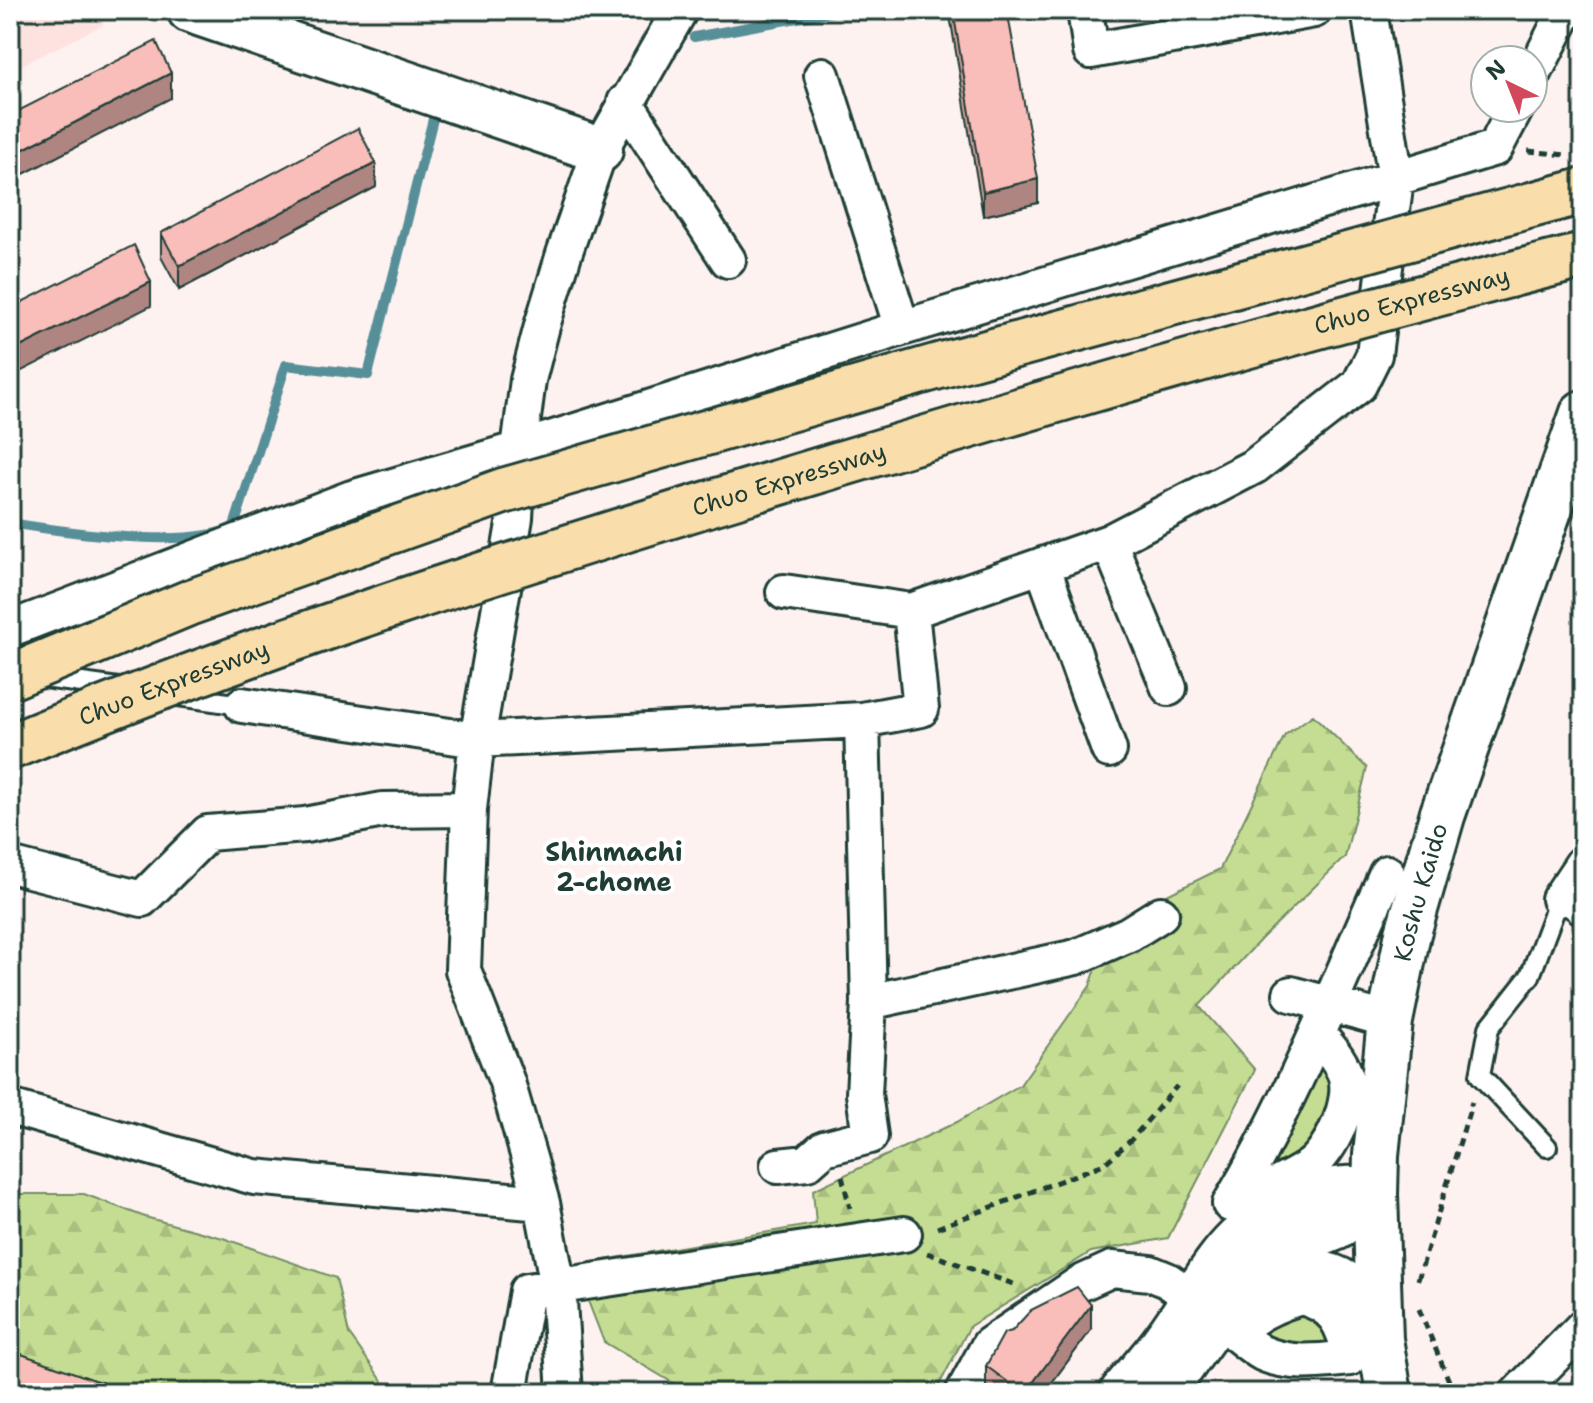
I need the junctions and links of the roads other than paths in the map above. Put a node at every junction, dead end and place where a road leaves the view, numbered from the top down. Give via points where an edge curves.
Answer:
1 (190, 10) edge
2 (680, 10) edge
3 (1085, 10) edge
4 (1314, 10) edge
5 (1369, 10) edge
6 (1566, 10) edge
7 (1549, 44) edge
8 (822, 75) dead end
9 (625, 102) junction
10 (1508, 124) edge
11 (600, 150) junction
12 (1576, 173) edge
13 (1396, 179) junction
14 (1583, 256) edge
15 (728, 260) dead end
16 (902, 328) junction
17 (1583, 413) edge
18 (519, 449) junction
19 (1109, 542) junction
20 (1042, 565) junction
21 (784, 592) dead end
22 (911, 611) junction
23 (10, 629) edge
24 (10, 675) edge
25 (1169, 688) dead end
26 (242, 705) joint
27 (862, 720) junction
28 (477, 740) junction
29 (10, 747) edge
30 (1109, 750) dead end
31 (469, 809) junction
32 (1583, 863) edge
33 (10, 865) edge
34 (1387, 873) dead end
35 (1571, 908) edge
36 (1161, 914) dead end
37 (1291, 994) dead end
38 (869, 1002) junction
39 (1323, 1019) junction
40 (1390, 1021) junction
41 (10, 1107) edge
42 (1547, 1147) dead end
43 (778, 1166) dead end
44 (1375, 1194) junction
45 (542, 1203) junction
46 (904, 1234) road end
47 (558, 1286) junction
48 (1216, 1316) junction
49 (1583, 1327) edge
50 (1380, 1339) junction
51 (509, 1393) edge
52 (565, 1393) edge
53 (963, 1393) edge
54 (1122, 1393) edge
55 (1163, 1393) edge
56 (1389, 1393) edge
57 (1518, 1393) edge

1 - 11 street
2 - 9 street
3 - 4 street via 1091,51
5 - 13 street
6 - 7 street
8 - 16 street
9 - 11 street
9 - 15 street
10 - 13 street via 1495,148
11 - 18 street via 542,326
12 - 24 highway, bridge via 946,364 503,491 191,602
13 - 16 street
13 - 19 street via 1374,355 1359,385 1255,466
14 - 29 highway, Chuo Expressway, bridge via 963,426 545,553
16 - 18 street
17 - 40 street, Koshu Kaido via 1442,816 1408,933
18 - 23 street via 352,498
18 - 28 street via 515,518
19 - 20 street
19 - 25 street
20 - 22 street
20 - 30 street
21 - 22 street
22 - 27 street via 921,709
24 - 26 lane
26 - 28 street
27 - 28 street
27 - 38 street
28 - 31 street
31 - 33 street via 383,810 305,825 208,833 142,899
31 - 45 street via 463,970 507,1082
32 - 35 street
34 - 39 street
35 - 42 lane via 1530,976 1489,1028 1480,1075
36 - 38 street via 1076,957
37 - 39 street
38 - 43 street via 864,1094 870,1136 824,1148 807,1163
39 - 39 street via 1297,1080 1230,1204 1312,1166 1329,1147 1347,1103 1346,1077
39 - 40 street
40 - 44 street, Koshu Kaido
41 - 45 street via 254,1177
44 - 48 street via 1337,1227 1278,1251 1243,1281
44 - 50 street, Koshu Kaido
45 - 47 street
46 - 47 street
47 - 51 street via 527,1291
47 - 52 street
48 - 50 street via 1249,1289 1278,1275 1309,1273 1341,1280 1362,1304
48 - 53 street via 1167,1280 1112,1269 1079,1284 989,1345
48 - 54 street via 1164,1342
48 - 55 street
49 - 57 street
50 - 56 street, Koshu Kaido

